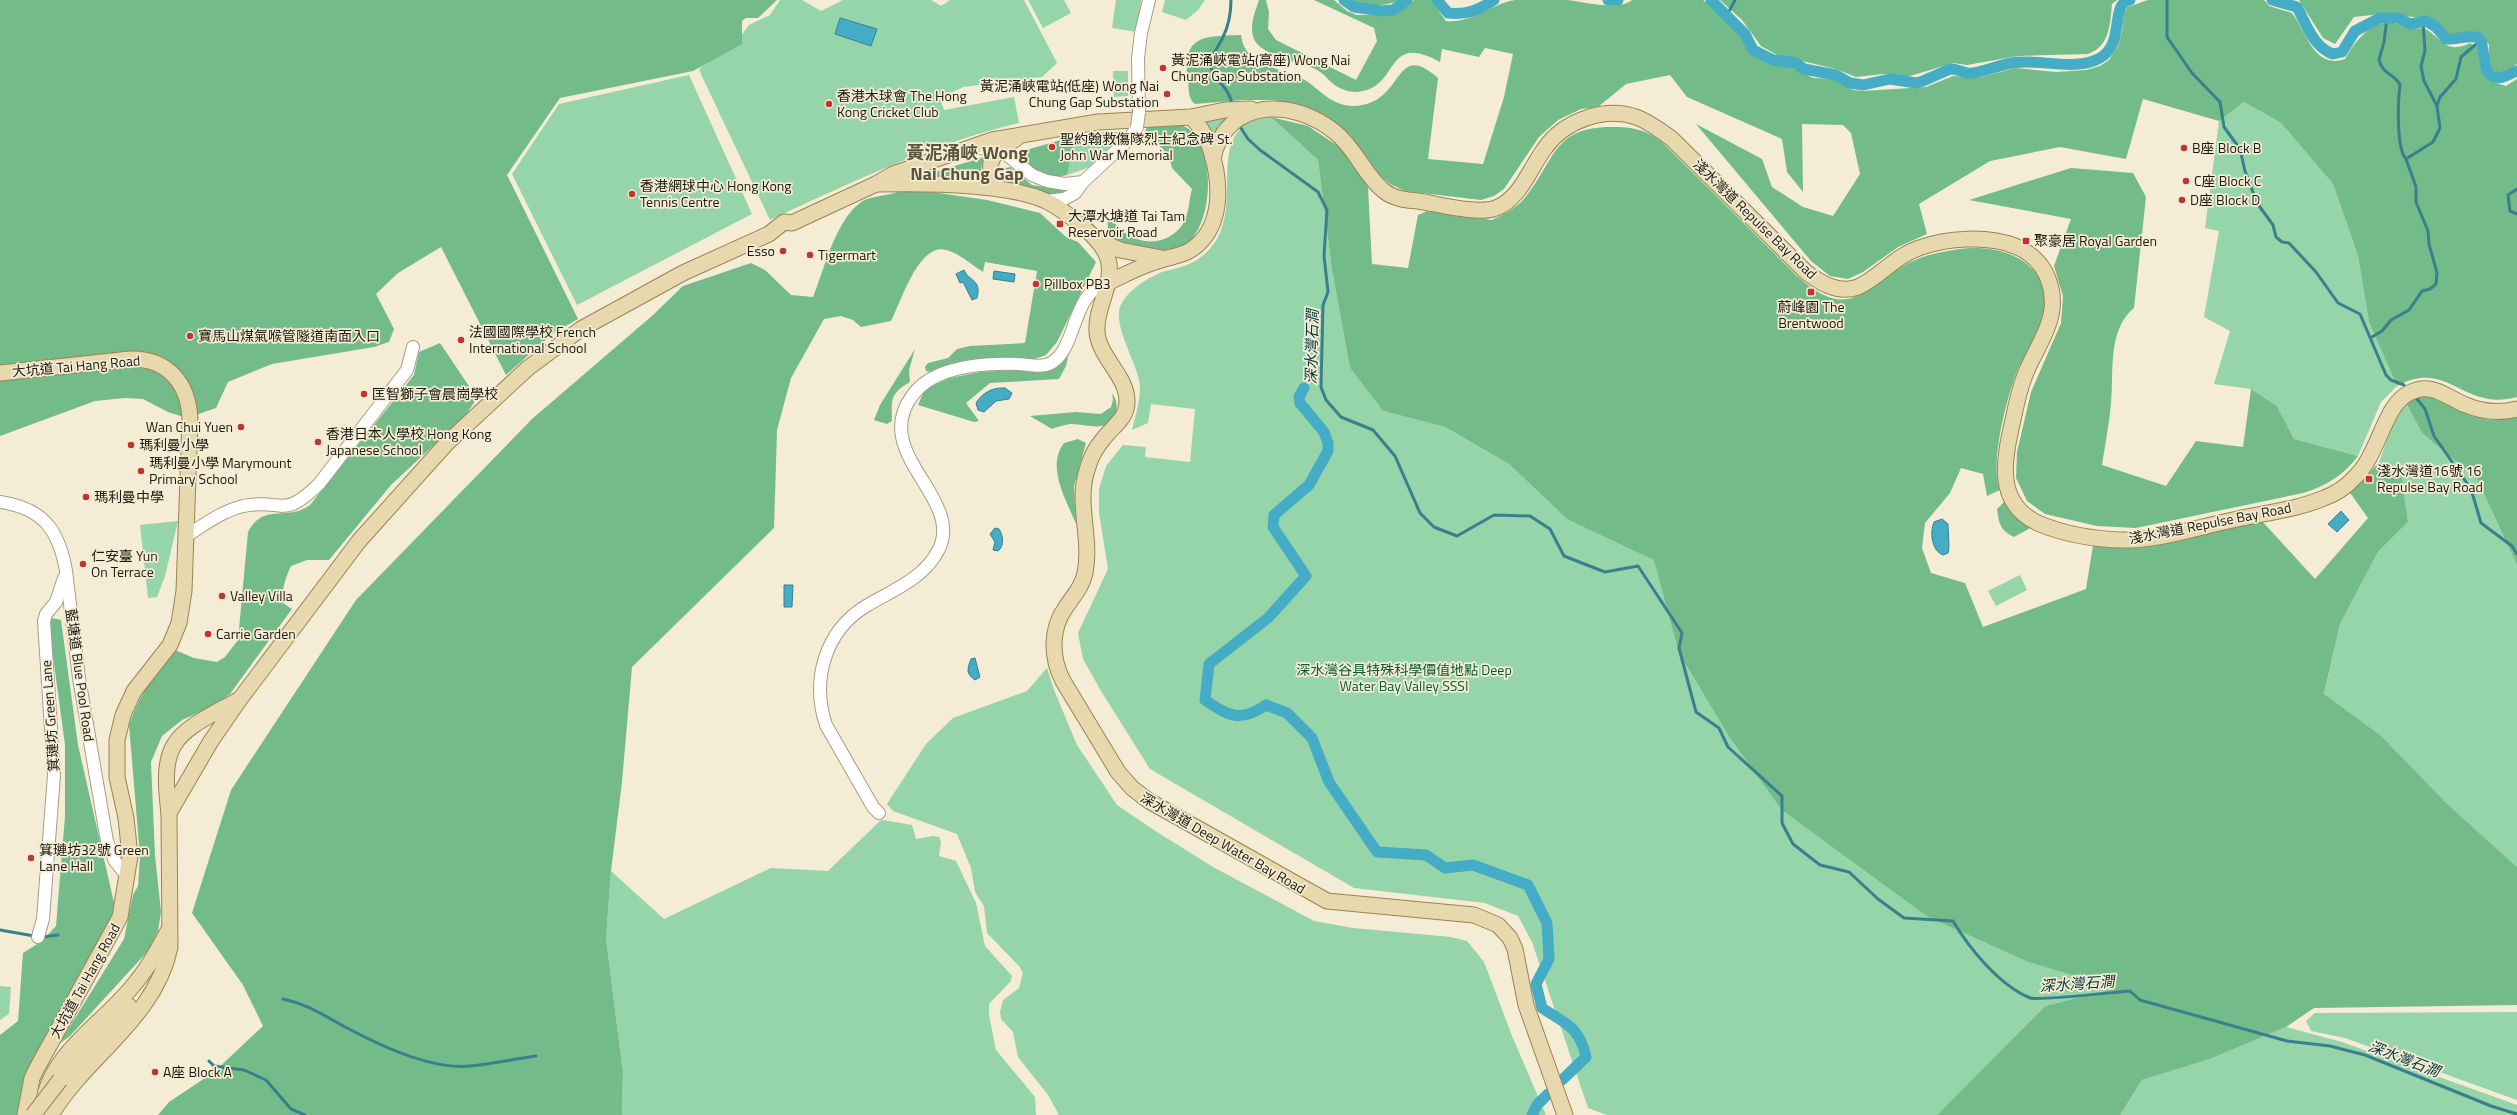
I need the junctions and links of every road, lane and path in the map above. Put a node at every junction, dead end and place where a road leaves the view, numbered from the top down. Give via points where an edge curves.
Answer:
1 (1149, 0) edge
2 (1234, 115) junction
3 (1190, 117) junction
4 (1018, 138) junction
5 (978, 147) junction
6 (997, 151) junction
7 (1213, 158) junction
8 (1083, 182) junction
9 (876, 184) junction
10 (1000, 189) junction
11 (1045, 201) junction
12 (1096, 239) junction
13 (1164, 258) junction
14 (1108, 283) junction
15 (413, 346) dead end
16 (0, 373) edge
17 (2517, 408) edge
18 (0, 502) edge
19 (186, 536) junction
20 (66, 571) junction
21 (70, 611) junction
22 (44, 625) junction
23 (240, 699) junction
24 (190, 727) junction
25 (211, 741) junction
26 (169, 813) junction
27 (879, 813) dead end
28 (127, 876) junction
29 (168, 930) junction
30 (39, 934) dead end
31 (25, 1115) edge
32 (33, 1115) edge
33 (41, 1115) edge
34 (51, 1115) edge
35 (1565, 1115) edge

1 - 8 street, bridge via 1138,58 1137,127 1129,139
2 - 3 main road, 淺水灣道 Repulse Bay Road
2 - 7 main road via 1221,135
2 - 17 main road, 淺水灣道 Repulse Bay Road via 1262,109 1303,115 1331,129 1347,144 1376,183 1393,196 1482,210 1497,207 1512,198 1547,145 1564,129 1603,114 1635,117 1657,128 1680,147 1812,277 1840,288 1852,289 1863,285 1903,255 1932,244 1956,240 1992,240 2025,250 2037,260 2048,276 2052,312 2048,327 2020,389 2006,450 2005,480 2010,494 2024,514 2041,525 2057,530 2109,539 2137,539 2323,499 2344,487 2362,470 2375,450 2394,404 2404,396 2421,389 2437,390 2462,404 2480,410 2502,411
3 - 4 main road, 淺水灣道 Repulse Bay Road via 1098,122
3 - 7 main road via 1205,135
4 - 5 main road via 1003,138
4 - 6 main road
5 - 6 street
5 - 9 main road via 893,174
6 - 8 street via 1016,160 1032,175 1047,182
6 - 10 main road via 991,160 990,171
7 - 13 main road via 1218,196 1216,214 1210,229 1188,252
8 - 11 street via 1075,193 1067,198
9 - 10 main road
9 - 23 main road via 792,223 784,222 768,234 648,291 581,329 528,368 447,443 359,541
10 - 11 main road
11 - 12 main road via 1074,220
12 - 13 main road via 1120,250
12 - 14 main road, 深水灣道 Deep Water Bay Road via 1108,259
13 - 14 main road
14 - 27 street via 1097,287 1088,295 1058,358 1050,364 992,364 949,372 922,384 908,402 901,426 903,443 942,516 942,543 918,575 858,612 845,624 826,653 820,672 822,713 826,725 873,807
14 - 35 main road, 深水灣道 Deep Water Bay Road via 1099,308 1097,332 1102,348 1124,388 1127,404 1122,418 1094,453 1085,477 1085,573 1079,590 1059,618 1053,641 1056,663 1063,681 1118,772 1136,792 1316,896 1342,904 1474,915 1498,925 1510,938 1515,949 1526,1005
15 - 19 street via 407,370 319,484 304,498 291,506 243,506 214,518
16 - 19 main road, 大坑道 Tai Hang Road via 136,358 154,361 171,371 186,392 190,412
18 - 20 street, 藍塘道 Blue Pool Road via 21,506 47,522 60,547
19 - 28 main road, 大坑道 Tai Hang Road via 182,606 176,633 166,651 134,691 123,715 118,740 117,777 129,838
20 - 21 street, 藍塘道 Blue Pool Road
20 - 22 street, 箕璉坊 Green Lane via 56,602 46,614
21 - 22 street via 49,614
21 - 28 street, 藍塘道 Blue Pool Road via 86,724 107,841 116,861
22 - 30 street, 箕璉坊 Green Lane via 54,766
23 - 24 main road
23 - 25 main road
24 - 25 main road via 207,730
24 - 26 main road via 173,745 168,762 166,792
25 - 26 main road
26 - 29 main road
28 - 31 main road, 大坑道 Tai Hang Road via 118,924 32,1078
29 - 32 main road, bridge via 159,963 138,997 60,1080
29 - 33 main road via 156,954 136,983 54,1071 46,1087
29 - 34 main road via 170,947 158,984 136,1015 80,1073

